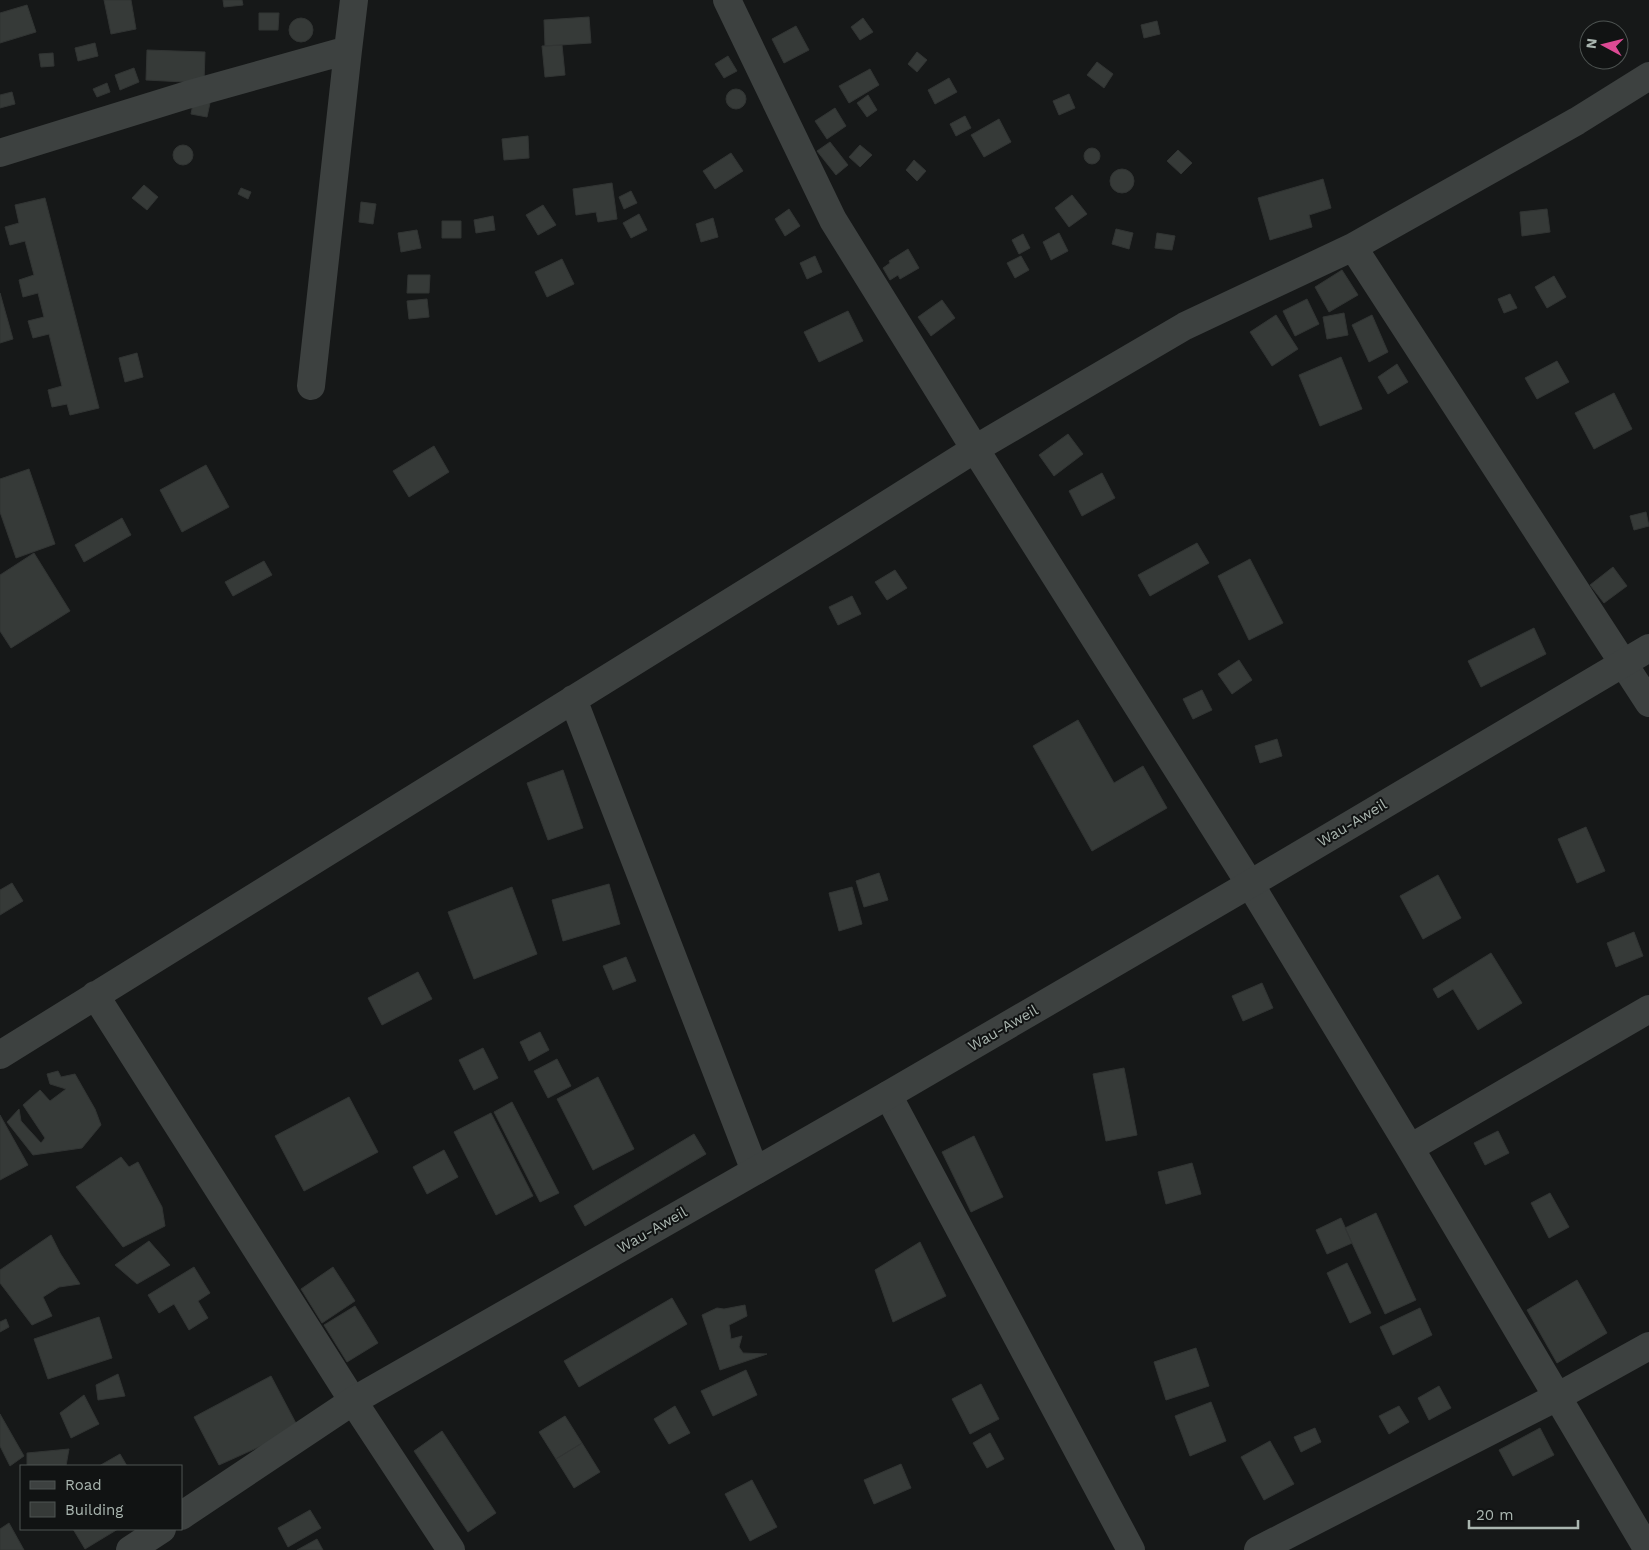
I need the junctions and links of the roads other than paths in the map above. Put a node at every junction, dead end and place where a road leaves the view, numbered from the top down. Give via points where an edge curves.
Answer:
1 (354, 0) edge
2 (728, 0) edge
3 (348, 50) junction
4 (1649, 76) edge
5 (0, 154) edge
6 (1353, 247) junction
7 (311, 386) dead end
8 (975, 449) junction
9 (1649, 648) edge
10 (1623, 663) junction
11 (573, 699) junction
12 (1649, 703) edge
13 (1250, 884) junction
14 (95, 995) junction
15 (1649, 1009) edge
16 (0, 1030) edge
17 (36, 1032) junction
18 (0, 1055) edge
19 (888, 1095) junction
20 (1410, 1148) junction
21 (755, 1171) junction
22 (1649, 1346) edge
23 (1557, 1397) junction
24 (352, 1401) junction
25 (182, 1515) edge
26 (160, 1530) edge
27 (130, 1550) edge
28 (451, 1550) edge
29 (1131, 1550) edge
30 (1258, 1550) edge
31 (1648, 1550) edge

1 - 3 street
2 - 8 street via 833,220
3 - 5 street via 187,95
3 - 7 street
4 - 6 street via 1577,121
6 - 8 street via 1185,326
6 - 10 street
8 - 11 street
8 - 13 street
9 - 10 street, Wau-Aweil
10 - 12 street
10 - 13 street, Wau-Aweil
11 - 14 street
11 - 21 street
13 - 19 street, Wau-Aweil
13 - 20 street
14 - 17 street
14 - 24 street
15 - 20 street
16 - 17 street
17 - 18 street
19 - 21 street, Wau-Aweil
19 - 29 street
20 - 23 street
21 - 24 street, Wau-Aweil
22 - 23 street
23 - 30 street
23 - 31 street
24 - 25 street, Wau-Aweil
24 - 28 street
26 - 27 street

